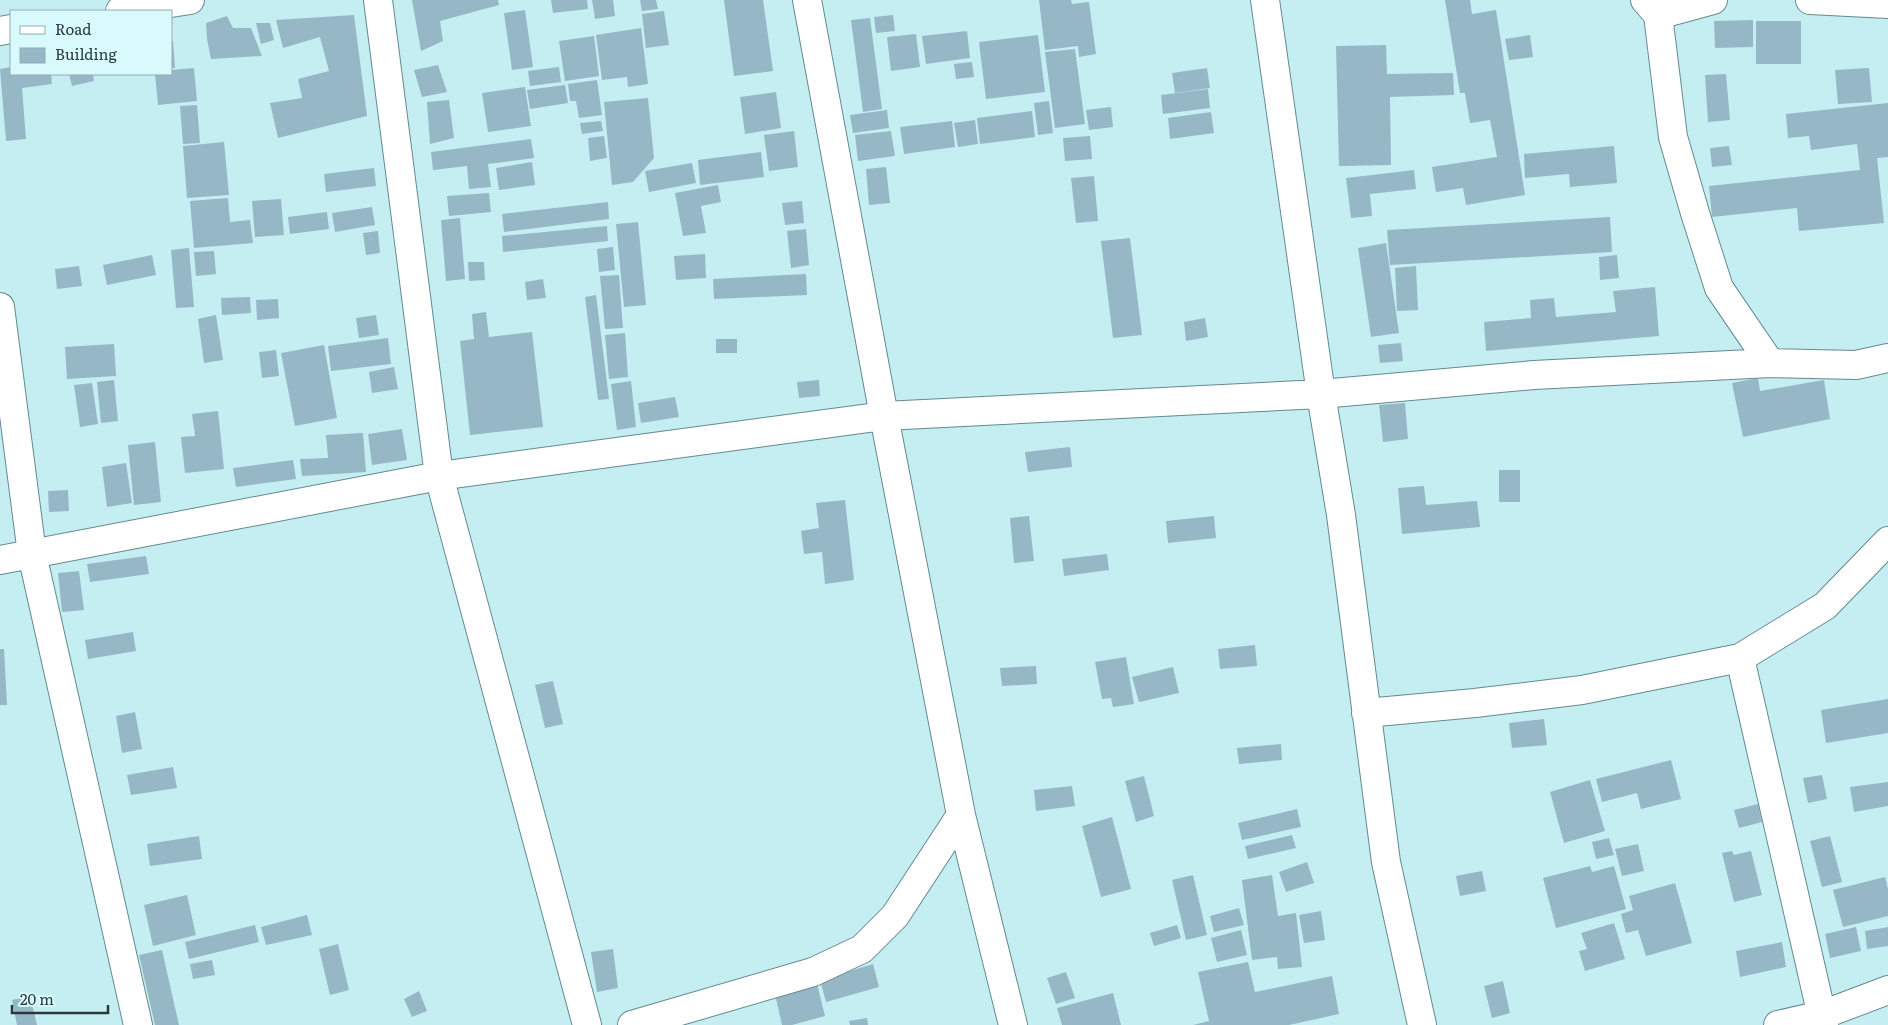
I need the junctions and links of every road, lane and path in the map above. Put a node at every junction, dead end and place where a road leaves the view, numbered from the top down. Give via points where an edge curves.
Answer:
1 (190, 0) edge
2 (378, 0) edge
3 (807, 0) edge
4 (1265, 0) edge
5 (1713, 0) edge
6 (1810, 0) edge
7 (1888, 4) edge
8 (1652, 8) edge
9 (126, 10) edge
10 (0, 307) edge
11 (1888, 358) edge
12 (1770, 363) junction
13 (1321, 394) junction
14 (884, 416) junction
15 (439, 476) junction
16 (1888, 540) edge
17 (32, 554) junction
18 (0, 560) edge
19 (1740, 658) junction
20 (1366, 712) junction
21 (961, 815) junction
22 (1888, 990) edge
23 (1823, 1020) edge
24 (138, 1025) edge
25 (587, 1025) edge
26 (632, 1025) edge
27 (1013, 1025) edge
28 (1422, 1025) edge
29 (1778, 1025) edge

1 - 9 street
2 - 15 street
3 - 14 street
4 - 13 street
5 - 8 street
6 - 7 street
8 - 12 street via 1673,137 1719,288
10 - 17 street
11 - 12 street via 1856,365
12 - 13 street via 1534,375
13 - 14 street
13 - 20 street via 1342,515
14 - 15 street
14 - 21 street
15 - 17 street
15 - 25 street
16 - 19 street via 1826,606
17 - 18 street
17 - 24 street
19 - 20 street via 1582,690
19 - 23 street
20 - 28 street via 1386,862
21 - 26 street via 896,916 862,949 813,972
21 - 27 street
22 - 23 street
23 - 29 street

